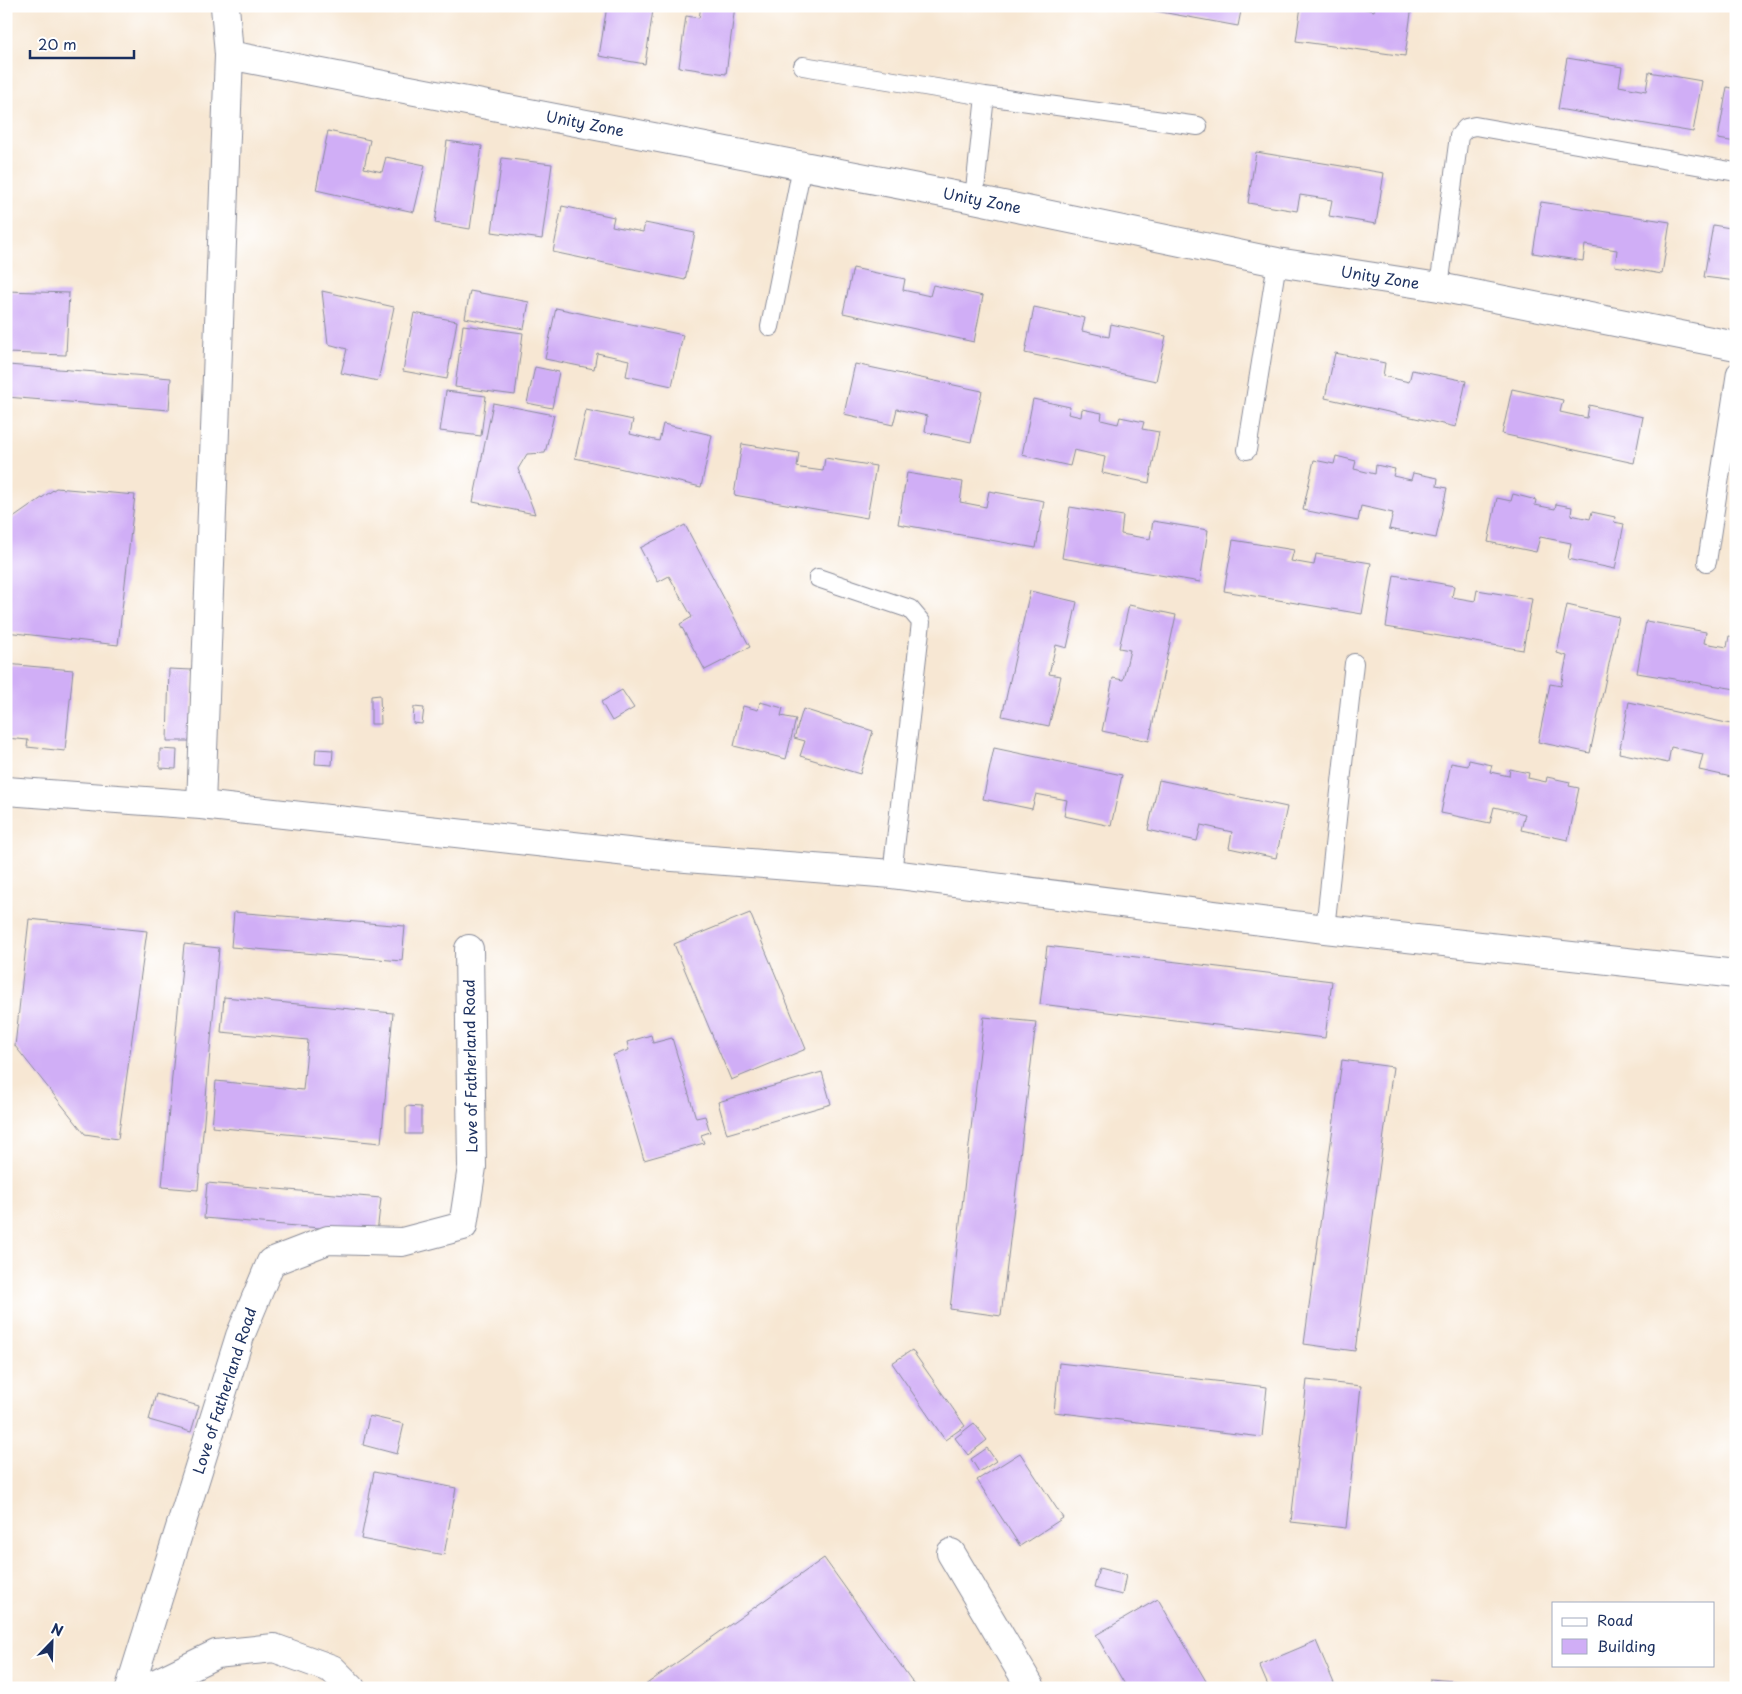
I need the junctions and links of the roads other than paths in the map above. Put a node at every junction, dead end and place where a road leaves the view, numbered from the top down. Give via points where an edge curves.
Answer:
1 (225, 6) edge
2 (229, 55) junction
3 (803, 66) dead end
4 (985, 96) junction
5 (1198, 126) dead end
6 (802, 166) junction
7 (1736, 172) edge
8 (974, 199) junction
9 (1277, 262) junction
10 (1439, 287) junction
11 (770, 327) dead end
12 (1736, 346) edge
13 (1736, 372) edge
14 (1247, 450) dead end
15 (1707, 562) dead end
16 (818, 578) dead end
17 (1354, 663) dead end
18 (6, 791) edge
19 (201, 805) junction
20 (892, 874) junction
21 (1325, 929) junction
22 (469, 949) dead end
23 (1736, 974) edge
24 (951, 1552) dead end
25 (130, 1688) edge
26 (146, 1688) edge
27 (351, 1688) edge
28 (1031, 1688) edge

1 - 2 street
2 - 6 street, Unity Zone
2 - 19 street
3 - 4 lane
4 - 5 lane
4 - 8 lane
6 - 8 street, Unity Zone
6 - 11 lane
7 - 10 lane via 1475,126 1466,128 1459,136
8 - 9 street, Unity Zone
9 - 10 street, Unity Zone
9 - 14 lane
10 - 12 street, Unity Zone
13 - 15 lane
16 - 20 lane via 910,609 921,622
17 - 21 lane
18 - 19 street
19 - 20 street via 674,857
20 - 21 street
21 - 23 street
22 - 25 street, Love of Fatherland Road via 472,1167 463,1226 402,1242 328,1240 271,1262 240,1336
24 - 28 street
26 - 27 street via 216,1654 274,1648 332,1669

